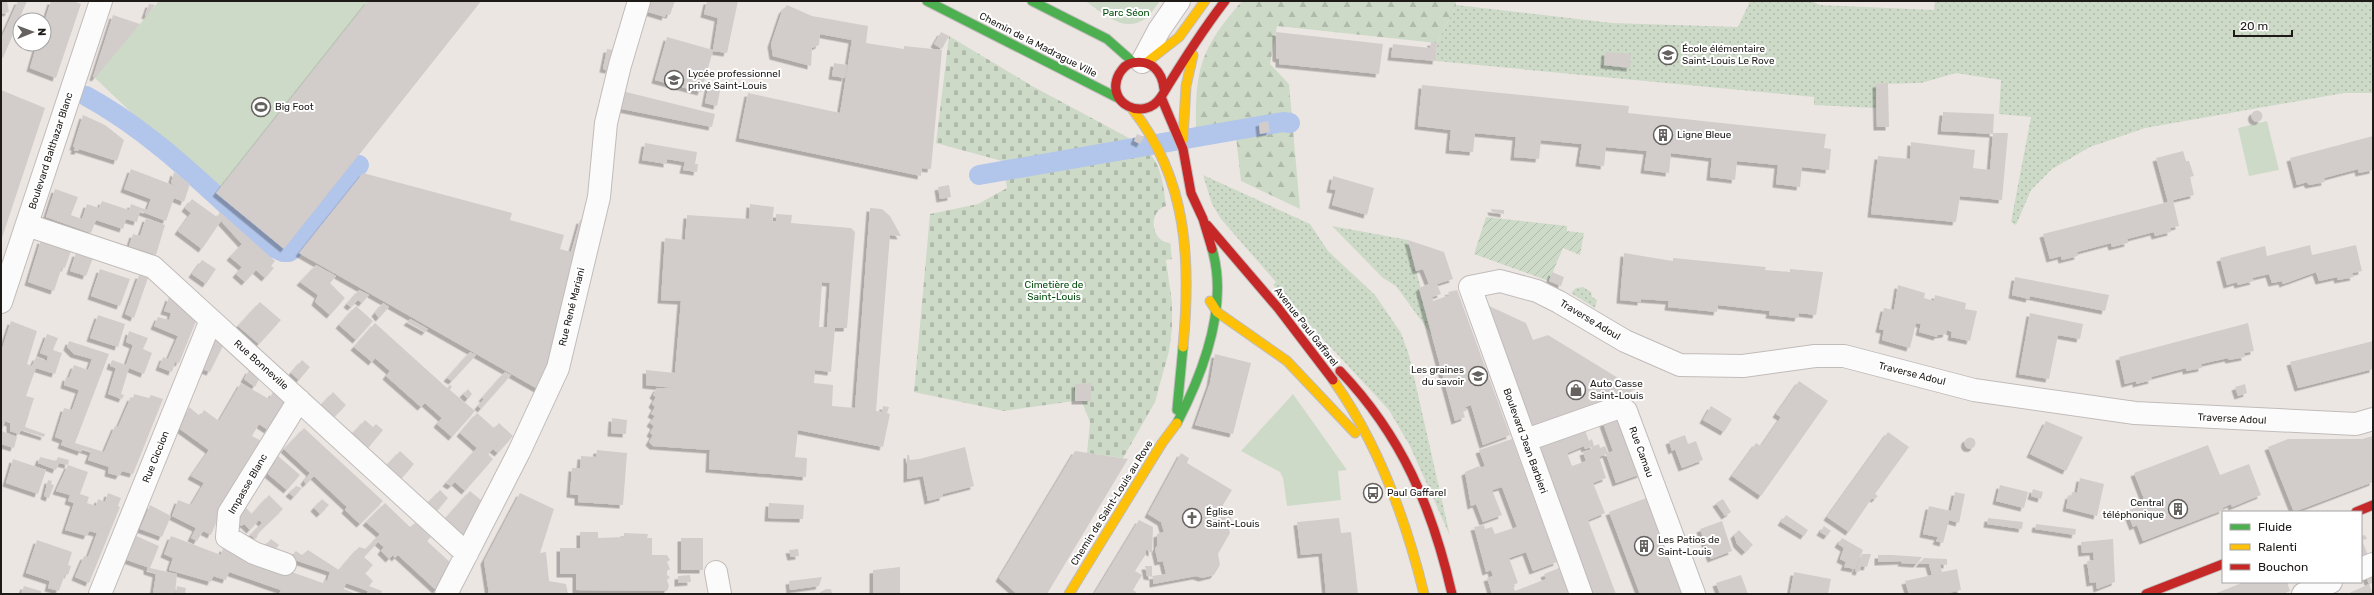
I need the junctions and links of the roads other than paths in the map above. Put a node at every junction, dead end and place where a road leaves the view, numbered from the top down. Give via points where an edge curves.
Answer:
1 (101, 1) edge
2 (639, 1) edge
3 (927, 1) edge
4 (943, 1) edge
5 (1032, 1) edge
6 (1179, 1) edge
7 (1205, 1) edge
8 (1225, 1) edge
9 (947, 11) junction
10 (1204, 28) junction
11 (1141, 62) junction
12 (1163, 93) junction
13 (1118, 98) junction
14 (1133, 110) junction
15 (1183, 149) junction
16 (1203, 219) junction
17 (27, 225) junction
18 (1188, 264) junction
19 (1195, 276) dead end
20 (1470, 288) joint
21 (1206, 294) dead end
22 (1, 302) edge
23 (1217, 312) junction
24 (211, 320) junction
25 (1290, 322) junction
26 (299, 400) junction
27 (2373, 419) edge
28 (1176, 425) junction
29 (1526, 440) junction
30 (1377, 458) junction
31 (2373, 505) edge
32 (2358, 511) edge
33 (467, 554) junction
34 (285, 564) dead end
35 (2222, 564) edge
36 (2373, 564) edge
37 (2362, 569) edge
38 (716, 572) dead end
39 (2329, 583) edge
40 (100, 594) edge
41 (446, 594) edge
42 (720, 594) edge
43 (1069, 594) edge
44 (1424, 594) edge
45 (1452, 594) edge
46 (1581, 594) edge
47 (1694, 594) edge
48 (2146, 594) edge
49 (2303, 594) edge

1 - 17 street, Boulevard Balthazar Blanc
2 - 33 street, Rue René Mariani via 606,122 599,197 558,368
3 - 9 main road, Chemin de la Madrague Ville
4 - 9 main road
5 - 11 main road via 1107,39
6 - 11 street
7 - 11 main road via 1179,37
8 - 10 main road, Chemin de Saint-Louis au Rove
9 - 13 main road, Chemin de la Madrague Ville
10 - 12 main road, Chemin de Saint-Louis au Rove
10 - 15 main road, Chemin de Saint-Louis au Rove via 1188,67 1184,97
11 - 12 main road, Chemin de Saint-Louis au Rove via 1160,72
11 - 13 main road via 1125,66 1119,72 1115,90
12 - 14 main road, Chemin de Saint-Louis au Rove via 1149,108
12 - 15 main road, Chemin de Saint-Louis au Rove
13 - 14 main road via 1124,106
14 - 18 main road via 1154,139 1176,193
15 - 16 main road, Chemin de Saint-Louis au Rove via 1191,193
16 - 23 main road, Chemin de Saint-Louis au Rove via 1213,253
16 - 25 main road, Avenue Paul Gaffarel
17 - 22 street, Boulevard Balthazar Blanc
17 - 24 street, Rue Bonneville via 154,267
18 - 19 main road
18 - 28 main road via 1187,314
20 - 27 street, Traverse Adoul via 1500,281 1537,291 1625,341 1680,365 1743,366 1815,356 1844,356 1974,390 2135,413 2356,424
20 - 29 street, Boulevard Jean Barbieri
21 - 23 main road, Avenue Paul Gaffarel
23 - 28 main road, Chemin de Saint-Louis au Rove via 1194,390
23 - 30 main road, Avenue Paul Gaffarel via 1287,361
24 - 26 street, Rue Bonneville
24 - 40 street, Rue Ciccion
25 - 30 main road, Avenue Paul Gaffarel via 1345,396
25 - 45 main road via 1371,405 1408,462 1428,512
26 - 33 street, Rue Bonneville
26 - 34 street, Impasse Blanc via 229,513 227,531 227,537 254,553
28 - 43 main road, Chemin de Saint-Louis au Rove via 1162,443
29 - 46 street, Boulevard Jean Barbieri
29 - 47 street, Rue Camau via 1620,407 1626,410
30 - 44 main road, Avenue Paul Gaffarel via 1416,559
31 - 32 main road
33 - 41 street, Rue René Mariani
35 - 48 main road
36 - 37 street
38 - 42 street
39 - 49 street

